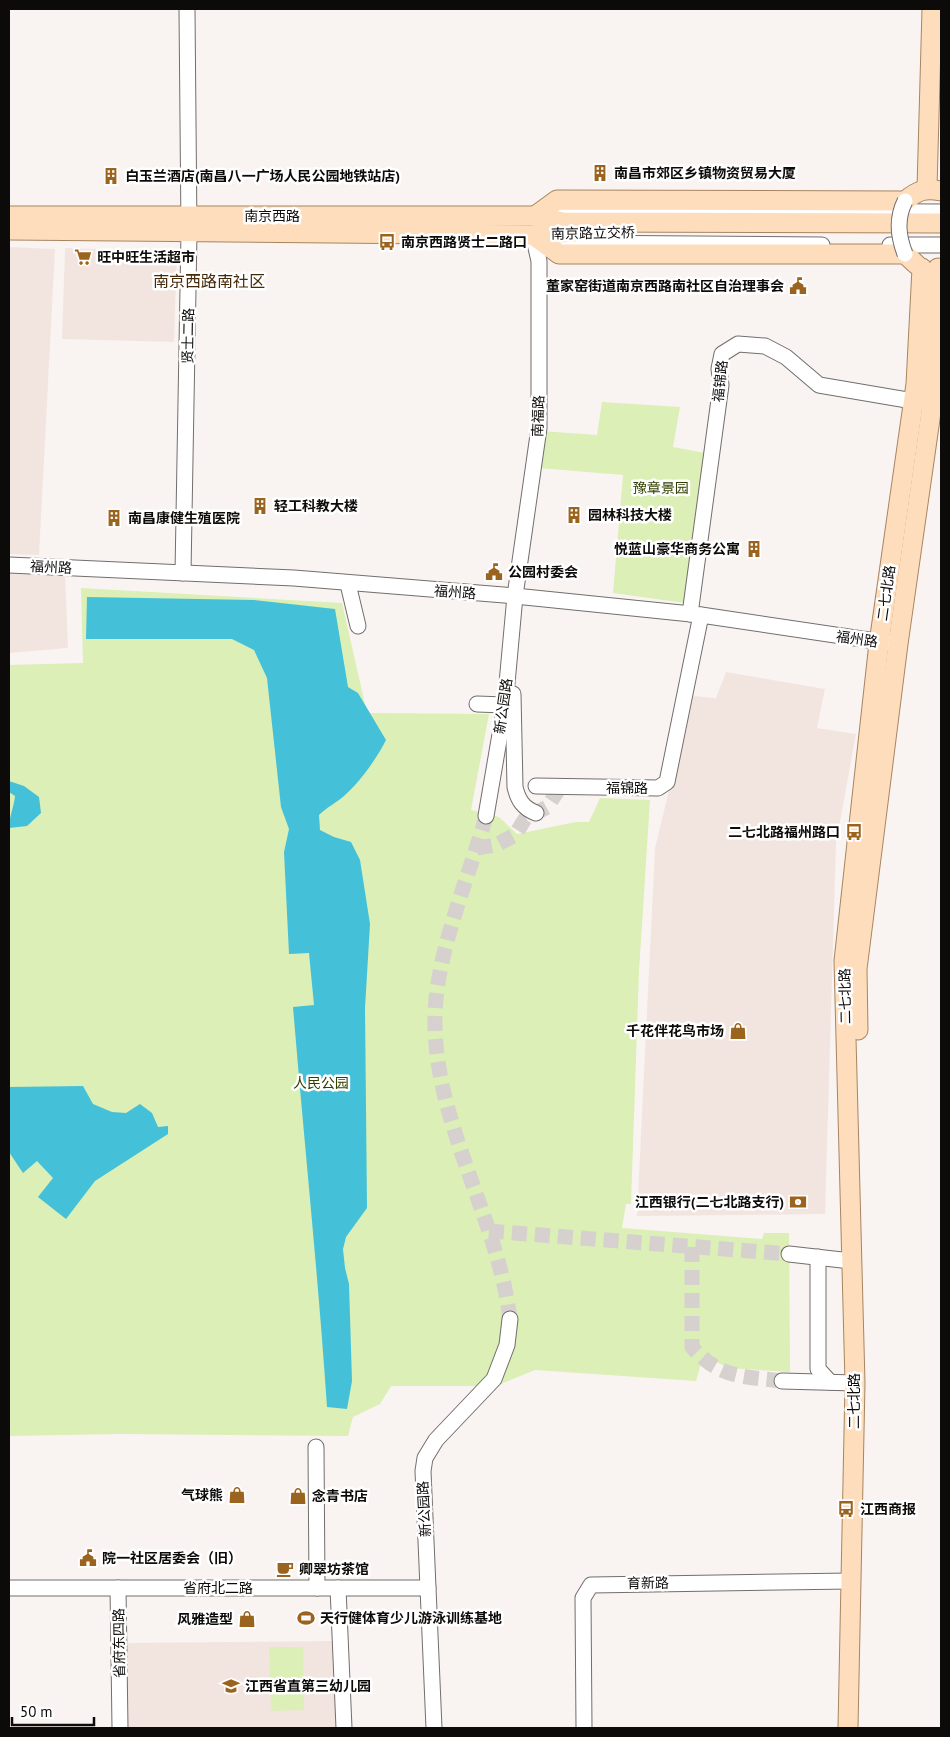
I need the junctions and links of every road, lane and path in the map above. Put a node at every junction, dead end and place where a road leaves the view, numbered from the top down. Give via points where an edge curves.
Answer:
1 (187, 9) edge
2 (932, 9) edge
3 (934, 190) edge
4 (905, 201) junction
5 (941, 212) edge
6 (9, 216) edge
7 (941, 223) edge
8 (189, 224) junction
9 (534, 225) junction
10 (9, 230) edge
11 (941, 235) edge
12 (941, 245) edge
13 (905, 254) junction
14 (934, 268) edge
15 (913, 401) junction
16 (9, 565) edge
17 (183, 573) junction
18 (348, 584) junction
19 (516, 596) junction
20 (696, 615) junction
21 (358, 626) dead end
22 (513, 632) junction
23 (879, 642) junction
24 (898, 644) junction
25 (476, 704) dead end
26 (505, 705) junction
27 (536, 786) dead end
28 (536, 812) dead end
29 (486, 816) tunnel mouth
30 (789, 1254) tunnel mouth
31 (818, 1257) junction
32 (851, 1261) junction
33 (510, 1319) tunnel mouth
34 (782, 1381) tunnel mouth
35 (830, 1382) junction
36 (855, 1383) junction
37 (316, 1447) dead end
38 (851, 1581) junction
39 (9, 1588) edge
40 (118, 1588) junction
41 (317, 1588) junction
42 (338, 1588) junction
43 (428, 1588) junction
44 (120, 1728) edge
45 (344, 1728) edge
46 (434, 1728) edge
47 (584, 1728) edge
48 (848, 1728) edge
49 (859, 1728) edge

1 - 8 street, 贤士二路
2 - 3 main road
3 - 4 main road via 916,191
4 - 9 main road via 557,200
4 - 13 street, bridge via 900,212 899,239
5 - 9 street, 南京路立交桥 via 566,210
6 - 8 main road, 南京西路
7 - 9 main road, 南京路立交桥 via 563,222
8 - 9 main road, 南京西路
8 - 10 main road, 南京西路
8 - 17 street, 贤士二路
9 - 11 main road, 南京路立交桥 via 564,232
9 - 12 street, 南京路立交桥 via 563,243
9 - 13 main road via 558,254
9 - 19 street, 南福路 via 539,261 538,428
13 - 14 main road
14 - 15 main road, 二七北路
14 - 24 main road, 二七北路 via 935,364 931,412
15 - 20 street, 福锦路 via 819,384 786,357 765,346 738,344 722,354
15 - 23 main road, 二七北路
16 - 17 street, 福州路
17 - 18 street, 福州路
18 - 19 street, 福州路
18 - 21 street
19 - 20 street, 福州路
19 - 22 street, 新公园路
20 - 23 street, 福州路
20 - 27 street, 福锦路 via 668,782 658,788
22 - 26 street, 新公园路
22 - 28 street via 515,787 518,799 528,810
23 - 24 street, 福州路
23 - 32 main road, 二七北路 via 844,962
24 - 49 main road, 二七北路 via 857,970 866,1426
25 - 26 street
26 - 29 street, 新公园路
30 - 31 street
31 - 32 street
31 - 35 street via 818,1369
32 - 36 main road, 二七北路
33 - 43 street, 新公园路 via 508,1345 494,1379 436,1440 425,1458
34 - 35 street
35 - 36 street
36 - 38 main road, 二七北路
37 - 41 street
38 - 47 street, 育新路 via 591,1585 583,1598
38 - 48 main road, 二七北路
39 - 40 street, 省府北二路
40 - 41 street, 省府北二路
40 - 44 street, 省府东四路
41 - 42 street, 省府北二路
42 - 43 street, 省府北二路
42 - 45 street
43 - 46 street, 新公园路

